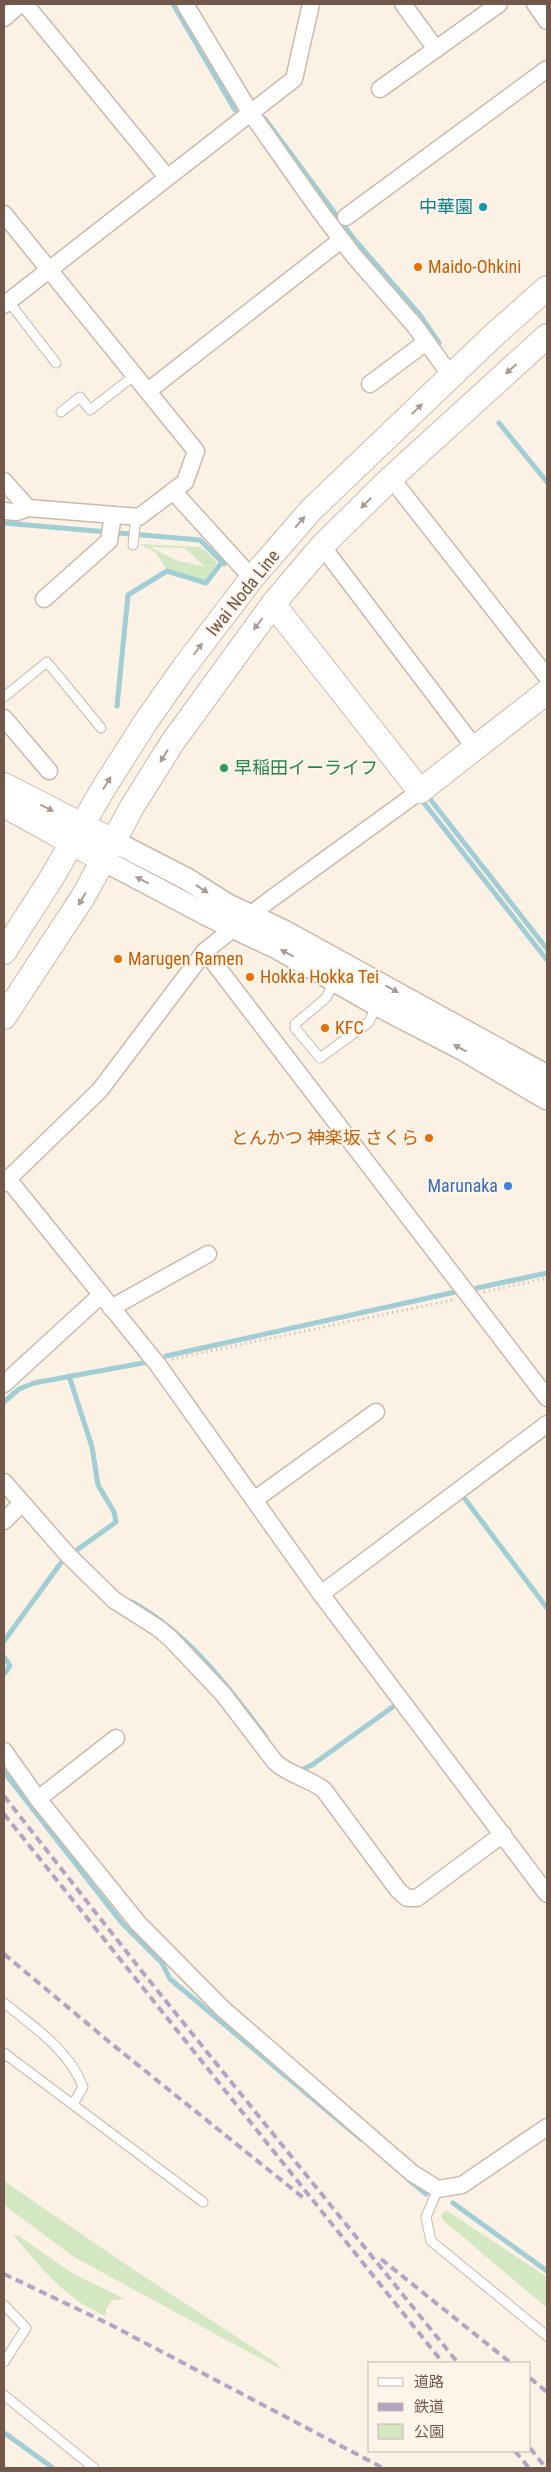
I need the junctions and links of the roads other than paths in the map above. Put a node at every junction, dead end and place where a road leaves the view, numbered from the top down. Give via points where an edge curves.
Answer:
1 (20, 4) edge
2 (25, 4) edge
3 (185, 4) edge
4 (311, 4) edge
5 (403, 4) edge
6 (499, 4) edge
7 (535, 4) edge
8 (4, 18) edge
9 (547, 21) edge
10 (436, 49) junction
11 (547, 69) edge
12 (380, 89) dead end
13 (250, 112) junction
14 (167, 177) junction
15 (4, 214) edge
16 (346, 217) dead end
17 (341, 240) junction
18 (50, 270) junction
19 (547, 288) edge
20 (6, 304) edge
21 (547, 336) edge
22 (426, 342) junction
23 (56, 362) dead end
24 (135, 375) junction
25 (451, 376) junction
26 (370, 384) dead end
27 (148, 391) junction
28 (61, 412) dead end
29 (391, 478) junction
30 (4, 481) edge
31 (173, 491) junction
32 (28, 508) junction
33 (4, 511) edge
34 (135, 522) junction
35 (112, 527) junction
36 (134, 543) dead end
37 (322, 546) junction
38 (252, 578) junction
39 (44, 599) dead end
40 (273, 604) junction
41 (545, 694) edge
42 (4, 697) edge
43 (4, 718) edge
44 (101, 728) dead end
45 (475, 748) junction
46 (49, 771) dead end
47 (4, 785) edge
48 (420, 791) junction
49 (4, 806) edge
50 (77, 834) junction
51 (108, 850) junction
52 (242, 921) junction
53 (204, 951) junction
54 (4, 952) edge
55 (335, 980) junction
56 (377, 1005) junction
57 (4, 1017) edge
58 (493, 1056) junction
59 (547, 1076) edge
60 (547, 1099) edge
61 (6, 1181) edge
62 (208, 1254) dead end
63 (101, 1295) junction
64 (112, 1308) junction
65 (4, 1384) edge
66 (547, 1398) edge
67 (376, 1412) dead end
68 (547, 1424) edge
69 (4, 1482) edge
70 (254, 1500) junction
71 (21, 1504) junction
72 (4, 1521) edge
73 (322, 1594) junction
74 (116, 1738) dead end
75 (4, 1751) edge
76 (38, 1799) junction
77 (503, 1834) junction
78 (547, 1894) edge
79 (4, 2003) edge
80 (4, 2053) edge
81 (75, 2101) junction
82 (547, 2127) edge
83 (438, 2189) junction
84 (203, 2202) dead end
85 (4, 2305) edge
86 (547, 2336) edge
87 (4, 2362) edge
88 (4, 2395) edge
89 (94, 2468) edge

1 - 8 street
2 - 14 street
3 - 13 street
4 - 13 street via 294,79
5 - 10 street
6 - 10 street
7 - 9 street
10 - 12 street
11 - 16 street
13 - 14 street
13 - 17 street
14 - 18 street
15 - 18 street
17 - 22 street
17 - 27 street
18 - 20 street
18 - 24 street
19 - 25 main road, Iwai Noda Line
20 - 23 lane
21 -> 29 main road, Iwai Noda Line
22 - 25 street
22 - 26 street
24 - 27 street
24 - 28 lane via 90,410 80,397
38 -> 25 main road, Iwai Noda Line via 311,510
27 - 31 street via 196,451 185,482
29 -> 37 main road, Iwai Noda Line
29 - 41 street
30 - 32 street
31 - 34 street
31 - 38 street
32 - 33 street via 17,512
32 - 35 street
34 - 35 street
34 - 36 lane
35 - 39 street
37 - 40 main road, Iwai Noda Line
37 - 45 street
50 -> 38 main road, Iwai Noda Line via 145,723
40 - 48 main road, Iwai Noda Line
40 -> 51 main road, Iwai Noda Line via 172,743
41 - 45 main road
42 - 44 lane via 47,662
43 - 46 street
45 - 48 main road
47 -> 50 main road
48 - 52 street
49 - 50 main road
50 - 51 main road
50 - 54 main road, Iwai Noda Line
51 - 52 street via 187,879 228,905
51 -> 57 main road, Iwai Noda Line via 83,898
52 - 53 street
55 -> 52 street via 277,948
52 -> 58 street via 284,931
53 - 61 street via 95,1095
53 - 66 street
55 - 56 street
55 - 56 lane via 326,998 295,1024 320,1058 368,1022
58 -> 56 street
58 - 59 street
58 - 60 street
61 - 63 street
62 - 64 street
63 - 64 street
63 - 65 street
64 - 70 street via 158,1365
67 - 70 street
68 - 73 street
69 - 71 street
70 - 73 street
71 - 72 street
71 - 77 street via 114,1600 170,1638 223,1694 284,1770 314,1782 324,1790 407,1898 416,1898
73 - 77 street
74 - 76 street
75 - 76 street
76 - 83 street via 138,1923 223,2008 412,2173
77 - 78 street
79 - 81 lane via 62,2052 78,2072 83,2087
80 - 81 lane
81 - 84 lane
82 - 83 street via 462,2185
83 - 86 lane via 426,2217 431,2241
85 - 87 lane via 26,2328
88 - 89 lane

